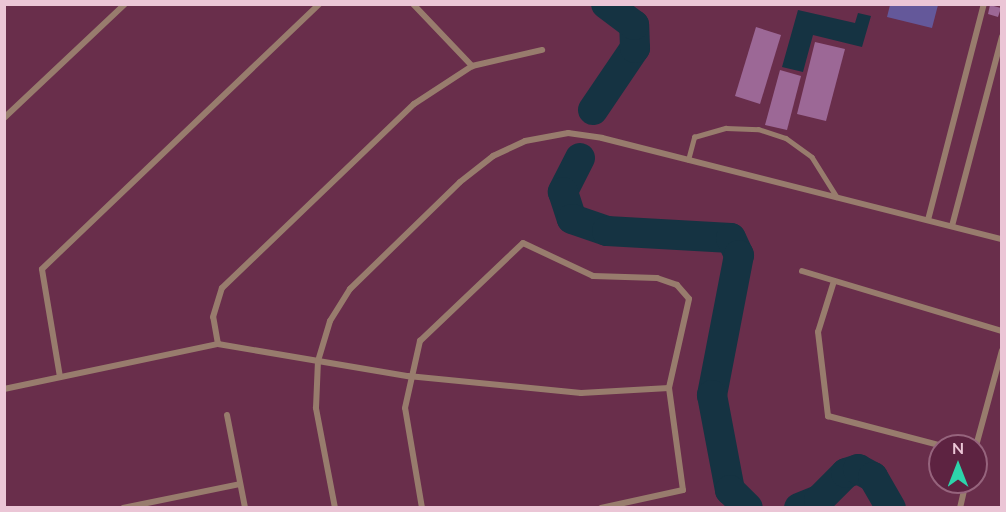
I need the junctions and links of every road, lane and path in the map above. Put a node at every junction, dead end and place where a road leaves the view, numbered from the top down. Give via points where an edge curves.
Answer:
1 (125, 4) edge
2 (319, 4) edge
3 (412, 4) edge
4 (984, 4) edge
5 (1002, 37) edge
6 (542, 50) dead end
7 (472, 66) junction
8 (4, 118) edge
9 (688, 160) junction
10 (837, 197) junction
11 (928, 220) junction
12 (952, 226) junction
13 (1002, 239) edge
14 (802, 271) dead end
15 (834, 281) junction
16 (1002, 331) edge
17 (218, 344) junction
18 (1002, 350) edge
19 (318, 361) junction
20 (408, 376) junction
21 (60, 377) junction
22 (669, 388) junction
23 (4, 389) edge
24 (227, 415) dead end
25 (979, 434) edge
26 (928, 442) edge
27 (240, 484) junction
28 (123, 507) edge
29 (245, 507) edge
30 (335, 507) edge
31 (422, 507) edge
32 (602, 507) edge

1 - 8 street
2 - 21 street via 42,269
3 - 7 street
4 - 11 street
5 - 12 street
6 - 7 street
7 - 17 street via 414,104 222,288 214,302
9 - 10 street
9 - 10 lane via 694,137 726,128 758,129 786,138 812,157
9 - 19 street via 567,134 525,141 494,156 350,289 330,321
10 - 11 street
11 - 12 street
12 - 13 street
14 - 15 street
15 - 16 street
15 - 26 street via 818,332 828,416
17 - 19 street
17 - 21 street
18 - 25 street
19 - 20 street
19 - 30 street via 316,408
20 - 22 street via 581,393
20 - 22 street via 420,341 523,243 593,276 657,278 677,285 689,299 689,317
20 - 31 street via 405,408
21 - 23 street
22 - 32 street via 683,490
24 - 27 street
27 - 28 street
27 - 29 street

